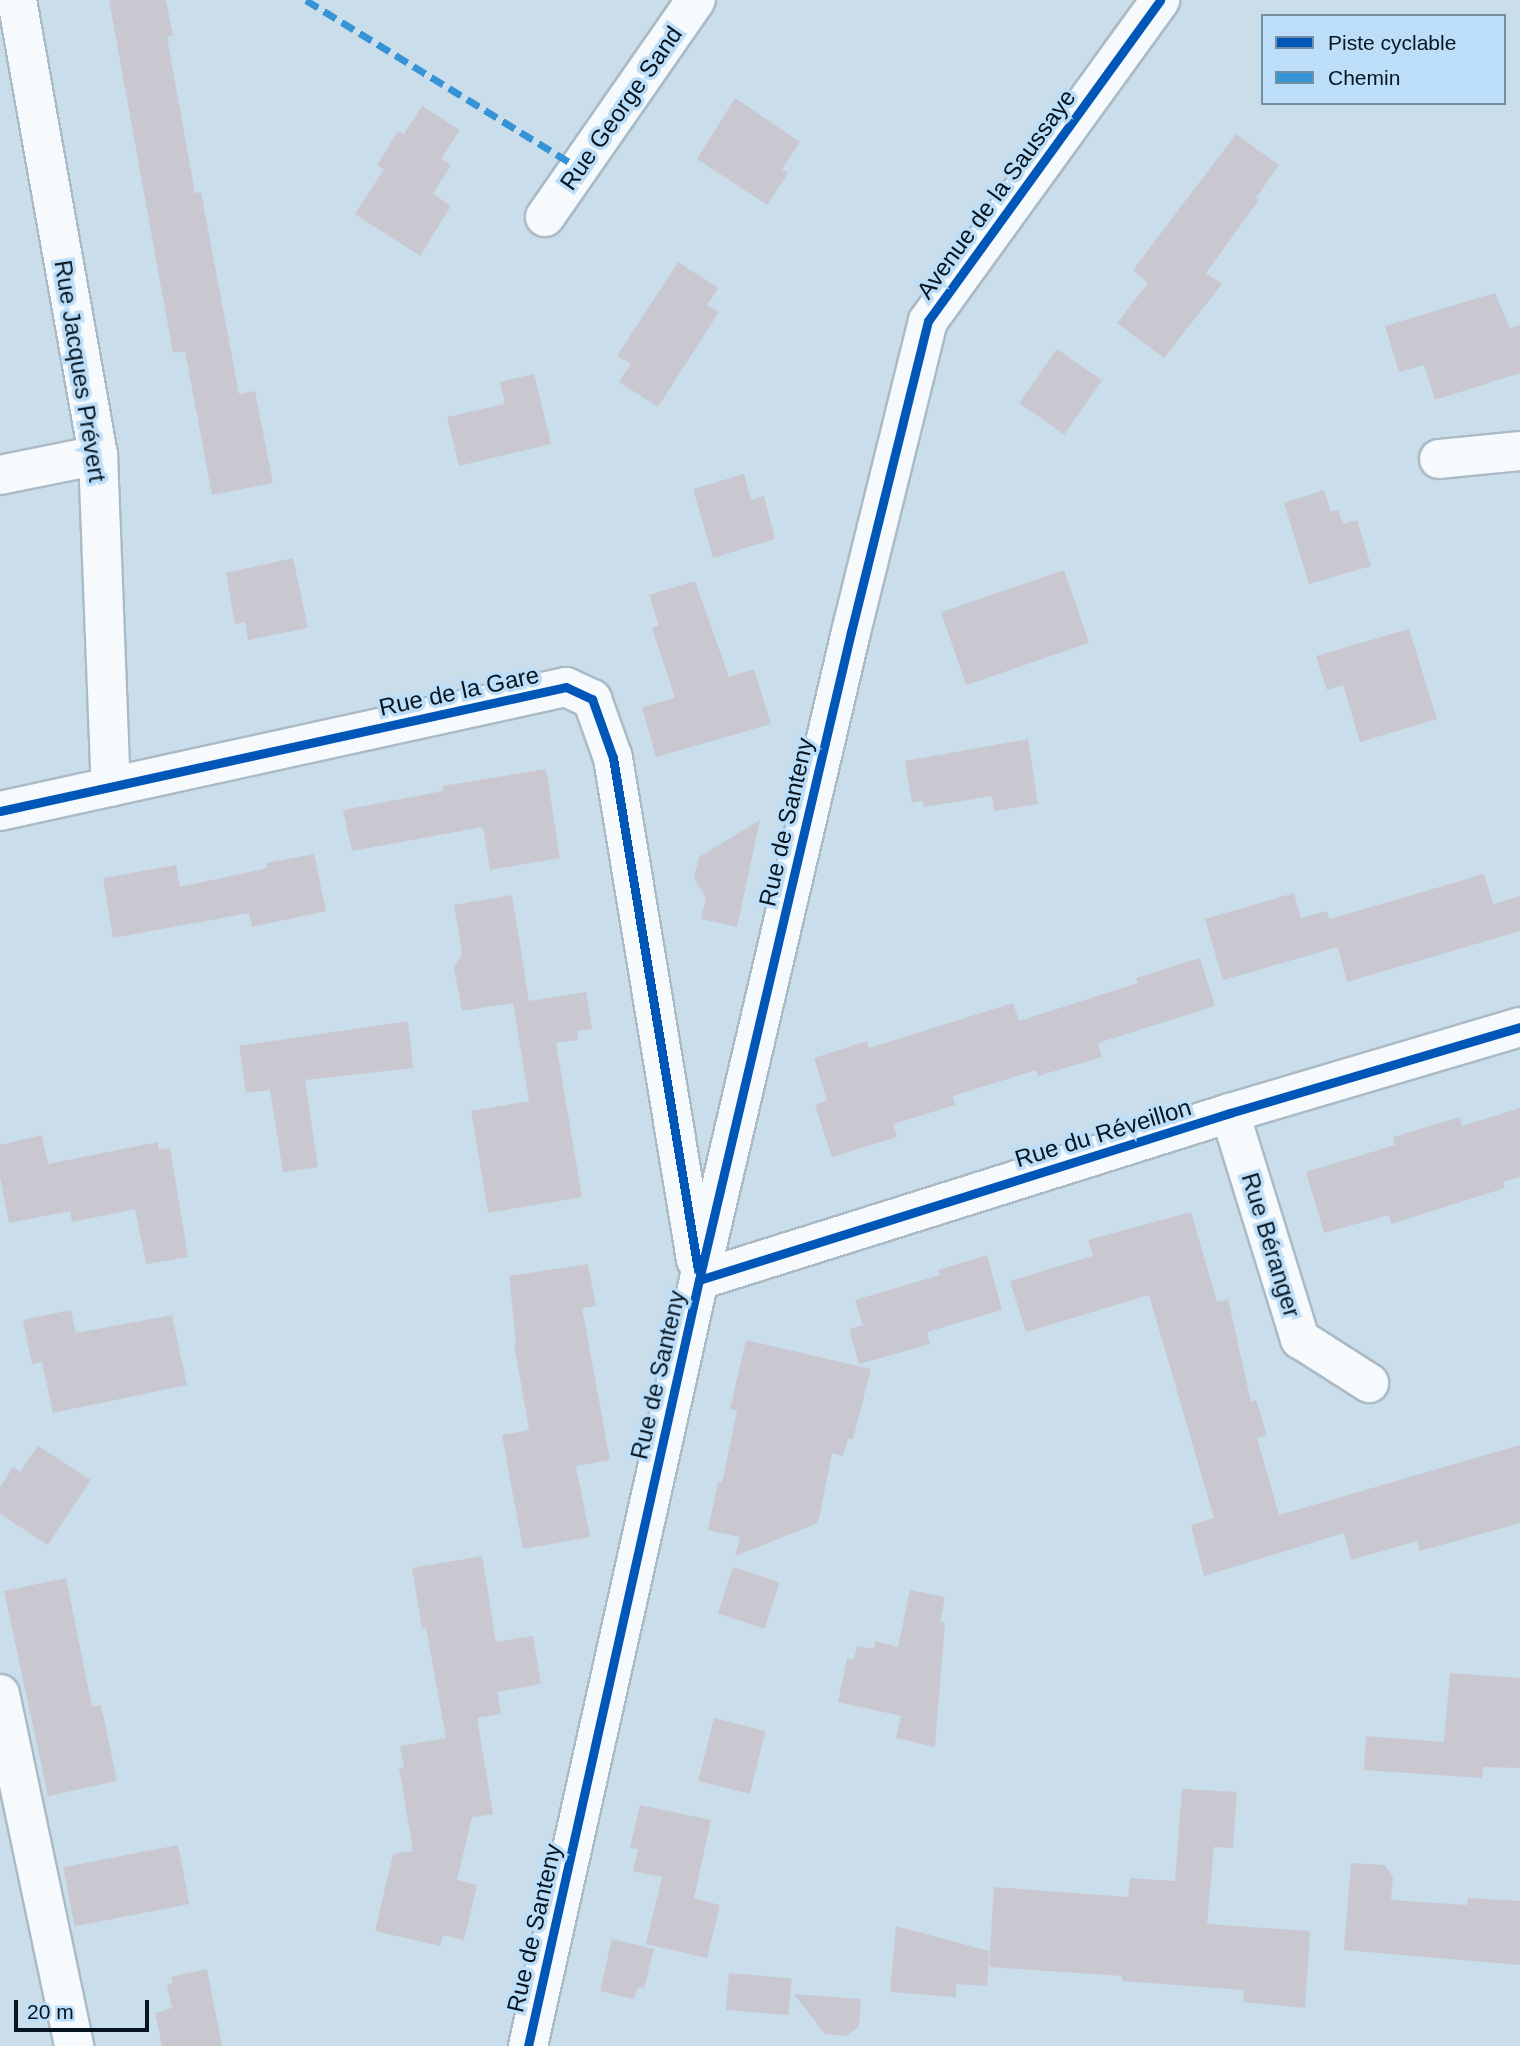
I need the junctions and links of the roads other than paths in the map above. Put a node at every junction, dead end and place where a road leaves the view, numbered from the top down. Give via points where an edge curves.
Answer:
1 (17, 0) edge
2 (696, 0) edge
3 (1160, 0) edge
4 (545, 217) dead end
5 (1520, 451) edge
6 (98, 455) junction
7 (1439, 459) dead end
8 (0, 475) edge
9 (851, 632) joint
10 (111, 787) junction
11 (0, 811) edge
12 (1520, 1027) edge
13 (1230, 1113) junction
14 (699, 1280) junction
15 (1369, 1383) dead end
16 (0, 1694) edge
17 (74, 2046) edge
18 (528, 2046) edge

1 - 6 street, Rue Jacques Prévert
2 - 4 street, Rue George Sand
3 - 9 street, Avenue de la Saussaye via 928,321
5 - 7 street
6 - 8 street
6 - 10 street, Rue Jacques Prévert
9 - 14 street, Rue de Santeny
10 - 11 street, Rue de la Gare
10 - 14 street, Rue de la Gare via 566,687 592,699 613,758
12 - 13 street, Rue du Réveillon
13 - 14 street, Rue du Réveillon
13 - 15 street, Rue Béranger via 1300,1339
14 - 18 street, Rue de Santeny
16 - 17 street

